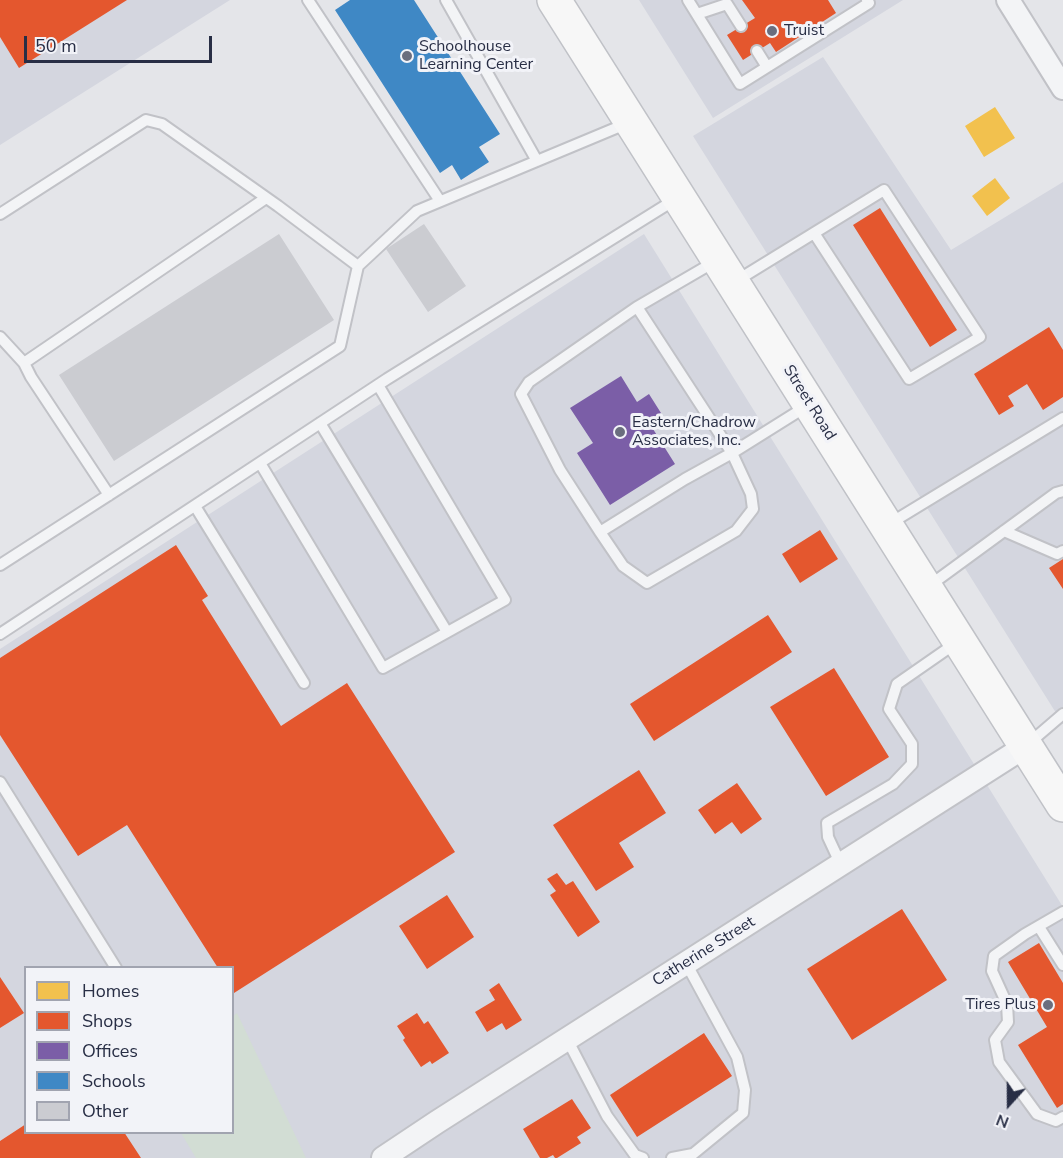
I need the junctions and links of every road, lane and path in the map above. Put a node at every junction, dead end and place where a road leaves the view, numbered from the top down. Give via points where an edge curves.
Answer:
1 (308, 0) edge
2 (446, 0) edge
3 (554, 0) edge
4 (688, 0) edge
5 (867, 0) edge
6 (1008, 0) edge
7 (697, 14) junction
8 (741, 26) dead end
9 (757, 51) dead end
10 (767, 67) junction
11 (1063, 88) edge
12 (631, 121) junction
13 (537, 160) junction
14 (678, 197) junction
15 (266, 198) junction
16 (440, 201) junction
17 (0, 214) edge
18 (814, 233) junction
19 (358, 266) junction
20 (726, 271) junction
21 (637, 308) junction
22 (0, 337) edge
23 (24, 363) junction
24 (378, 385) junction
25 (810, 405) junction
26 (1063, 418) edge
27 (320, 423) junction
28 (732, 453) junction
29 (260, 463) junction
30 (1063, 491) edge
31 (109, 495) junction
32 (195, 506) junction
33 (886, 525) junction
34 (1004, 531) junction
35 (600, 532) junction
36 (1063, 551) edge
37 (0, 565) edge
38 (926, 588) junction
39 (447, 632) junction
40 (0, 634) edge
41 (959, 641) junction
42 (304, 683) dead end
43 (1063, 714) edge
44 (1026, 746) junction
45 (0, 782) edge
46 (1063, 805) edge
47 (841, 865) junction
48 (1063, 912) edge
49 (1039, 927) junction
50 (686, 963) junction
51 (1063, 965) edge
52 (115, 966) edge
53 (567, 1039) junction
54 (1063, 1117) edge
55 (383, 1158) edge
56 (643, 1158) edge
57 (672, 1158) edge

1 - 16 lane
2 - 13 lane
3 - 12 main road, Street Road
4 - 7 lane
5 - 10 lane via 869,3
6 - 11 street
7 - 8 lane via 727,4
7 - 10 lane via 740,84
9 - 10 lane
12 - 13 lane
12 - 14 main road, Street Road
13 - 16 lane
14 - 20 main road, Street Road
14 - 24 lane
15 - 17 lane via 162,124 146,120
15 - 19 lane
15 - 23 lane
16 - 19 lane via 417,211
18 - 18 lane via 884,190 980,337 909,379
18 - 20 lane
19 - 31 lane via 340,346
20 - 21 lane
20 - 25 main road, Street Road
21 - 28 lane
21 - 35 lane via 529,382 521,394 560,470
22 - 23 lane
23 - 31 lane
24 - 27 lane
24 - 39 lane via 505,600
25 - 28 lane
25 - 33 main road, Street Road
26 - 33 lane
27 - 29 lane
27 - 39 lane
28 - 35 lane
28 - 35 lane via 752,494 753,509 736,531 647,583 623,566
29 - 32 lane
29 - 39 lane via 383,668
30 - 34 lane
31 - 37 lane
32 - 40 lane
32 - 42 lane
33 - 38 main road, Street Road
34 - 36 lane via 1057,554
34 - 38 lane
38 - 41 main road, Street Road
41 - 44 main road, Street Road
41 - 47 lane via 897,684 890,709 912,744 912,764 893,784 827,823 828,837
43 - 44 lane
44 - 46 main road, Street Road
44 - 47 street, Catherine Street
45 - 52 lane
47 - 50 street, Catherine Street
48 - 49 lane
49 - 51 lane
49 - 54 lane via 994,956 992,971 1007,1004 1008,1022 995,1040 999,1062 1037,1114 1056,1121
50 - 53 street, Catherine Street
50 - 57 lane via 737,1057 745,1090 743,1113 693,1154
53 - 55 street, Catherine Street
53 - 56 lane via 607,1116 636,1155

